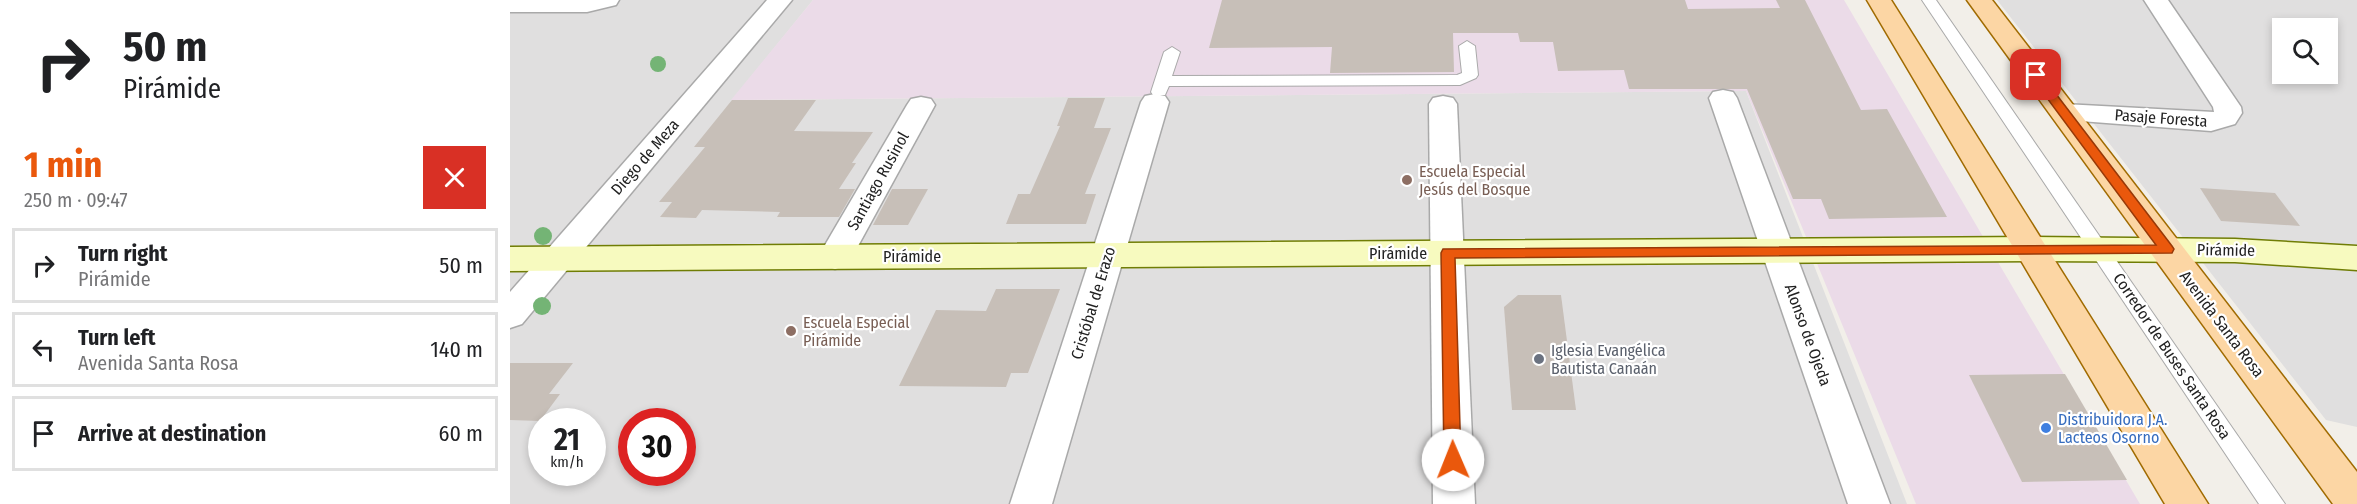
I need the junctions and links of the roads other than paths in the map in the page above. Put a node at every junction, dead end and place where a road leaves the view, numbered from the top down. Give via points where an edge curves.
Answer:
1 (607, 0) edge
2 (780, 0) edge
3 (1879, 0) edge
4 (1929, 0) edge
5 (1979, 0) edge
6 (2156, 0) edge
7 (510, 5) edge
8 (1467, 46) dead end
9 (1172, 52) dead end
10 (1159, 92) junction
11 (1723, 98) dead end
12 (1443, 104) dead end
13 (921, 105) dead end
14 (2064, 113) junction
15 (2032, 249) junction
16 (2167, 249) junction
17 (2100, 250) junction
18 (1778, 251) junction
19 (1448, 253) junction
20 (1108, 255) junction
21 (835, 257) junction
22 (558, 258) junction
23 (2357, 258) edge
24 (510, 259) edge
25 (510, 315) edge
26 (1031, 504) edge
27 (1454, 504) edge
28 (1869, 504) edge
29 (2187, 504) edge
30 (2273, 504) edge
31 (2357, 504) edge

1 - 7 street via 587,5
2 - 22 street, Diego de Meza
3 - 15 main road
4 - 17 lane, Corredor de Buses Santa Rosa
5 - 14 main road, Avenida Santa Rosa
6 - 14 street, Pasaje Foresta via 2226,107 2225,118 2211,122
8 - 10 lane via 1470,75 1460,80
9 - 10 lane
10 - 20 street, Cristóbal de Erazo
11 - 18 street, Alonso de Ojeda
12 - 19 street
13 - 21 street, Santiago Rusinol
14 - 16 main road, Avenida Santa Rosa
15 - 17 street, Pirámide
15 - 18 street, Pirámide
15 - 29 main road
16 - 17 street, Pirámide
16 - 23 street, Pirámide via 2279,251
16 - 31 main road, Avenida Santa Rosa
17 - 30 lane, Corredor de Buses Santa Rosa
18 - 19 street, Pirámide
18 - 28 street, Alonso de Ojeda
19 - 20 street, Pirámide
19 - 27 street
20 - 21 street, Pirámide
20 - 26 street, Cristóbal de Erazo
21 - 22 street, Pirámide
22 - 24 street, Pirámide
22 - 25 street, Diego de Meza

